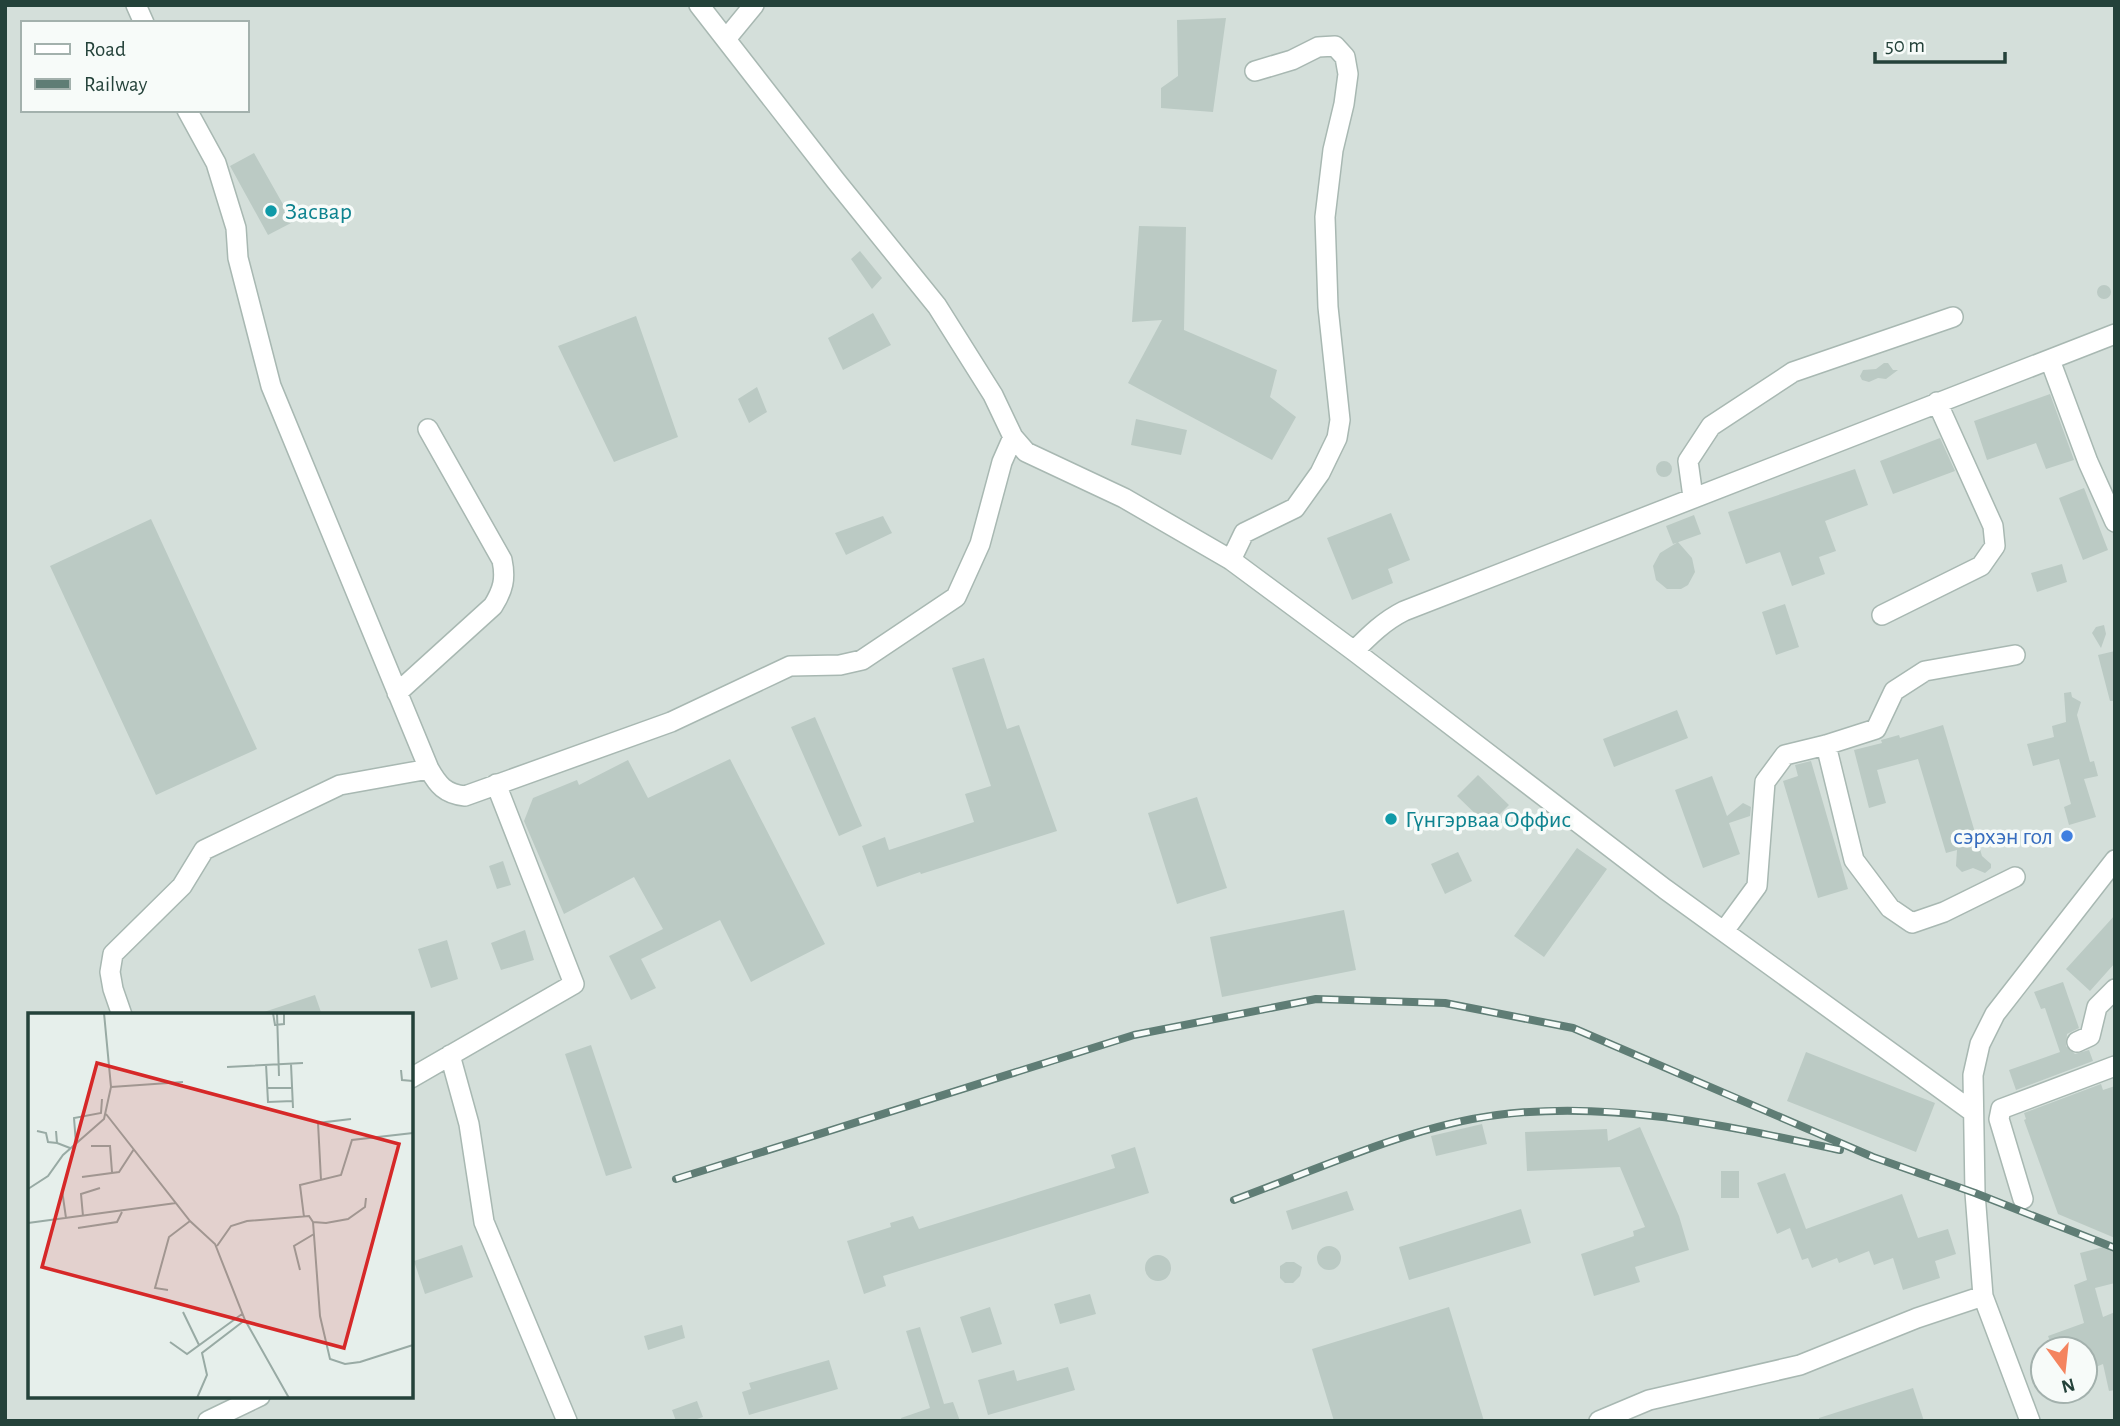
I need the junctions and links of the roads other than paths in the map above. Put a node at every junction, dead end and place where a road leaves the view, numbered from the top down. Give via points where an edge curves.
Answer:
1 (136, 5) edge
2 (754, 5) edge
3 (700, 6) edge
4 (143, 21) edge
5 (726, 39) junction
6 (1255, 71) dead end
7 (188, 112) edge
8 (1954, 317) dead end
9 (2115, 334) edge
10 (2050, 360) junction
11 (1937, 402) junction
12 (428, 429) dead end
13 (1013, 437) junction
14 (1692, 497) junction
15 (2115, 522) edge
16 (1231, 560) junction
17 (1882, 615) dead end
18 (1354, 650) junction
19 (2015, 655) dead end
20 (397, 693) junction
21 (1826, 745) junction
22 (429, 769) junction
23 (496, 784) junction
24 (2113, 865) edge
25 (2015, 877) dead end
26 (1724, 931) junction
27 (2115, 989) edge
28 (121, 1013) edge
29 (2077, 1042) dead end
30 (450, 1055) junction
31 (2115, 1066) edge
32 (413, 1077) edge
33 (1973, 1112) junction
34 (2023, 1199) dead end
35 (1983, 1296) junction
36 (256, 1398) edge
37 (208, 1421) edge
38 (567, 1421) edge
39 (1599, 1421) edge
40 (2030, 1421) edge

1 - 4 street
2 - 5 street
3 - 5 street
5 - 13 street via 937,306 993,394
6 - 16 street via 1318,47 1335,46 1345,57 1348,74 1325,217 1328,307 1340,420 1337,438 1320,473 1295,508 1244,533
7 - 20 street via 216,163 236,228 238,258 271,386
8 - 14 street via 1793,372 1711,426 1688,461
9 - 10 street
10 - 11 street
10 - 15 street
11 - 14 street
11 - 17 street via 1993,526 1995,546 1981,566
12 - 20 street via 502,560 505,576 493,606
13 - 16 street via 1026,452 1125,498
13 - 23 street via 980,544 956,597 873,653 840,665 790,666 671,722
14 - 18 street via 1404,611 1389,618
16 - 18 street
18 - 26 street
19 - 21 street via 1925,671 1894,691 1876,729
20 - 22 street
21 - 25 street via 1854,860 1890,908 1912,923
21 - 26 street via 1785,755 1765,782 1757,886
22 - 23 street via 438,786 453,794 465,796
22 - 28 street via 340,785 204,850 182,886 113,954 110,972
23 - 30 street via 574,984
24 - 33 street via 1995,1014 1980,1044 1973,1075
26 - 33 street
27 - 29 street via 2096,1007 2090,1036
30 - 32 street
30 - 38 street via 469,1124 484,1222
31 - 34 street via 2001,1109 1999,1118
33 - 35 street
35 - 39 street via 1800,1365 1648,1400
35 - 40 street
36 - 37 street

